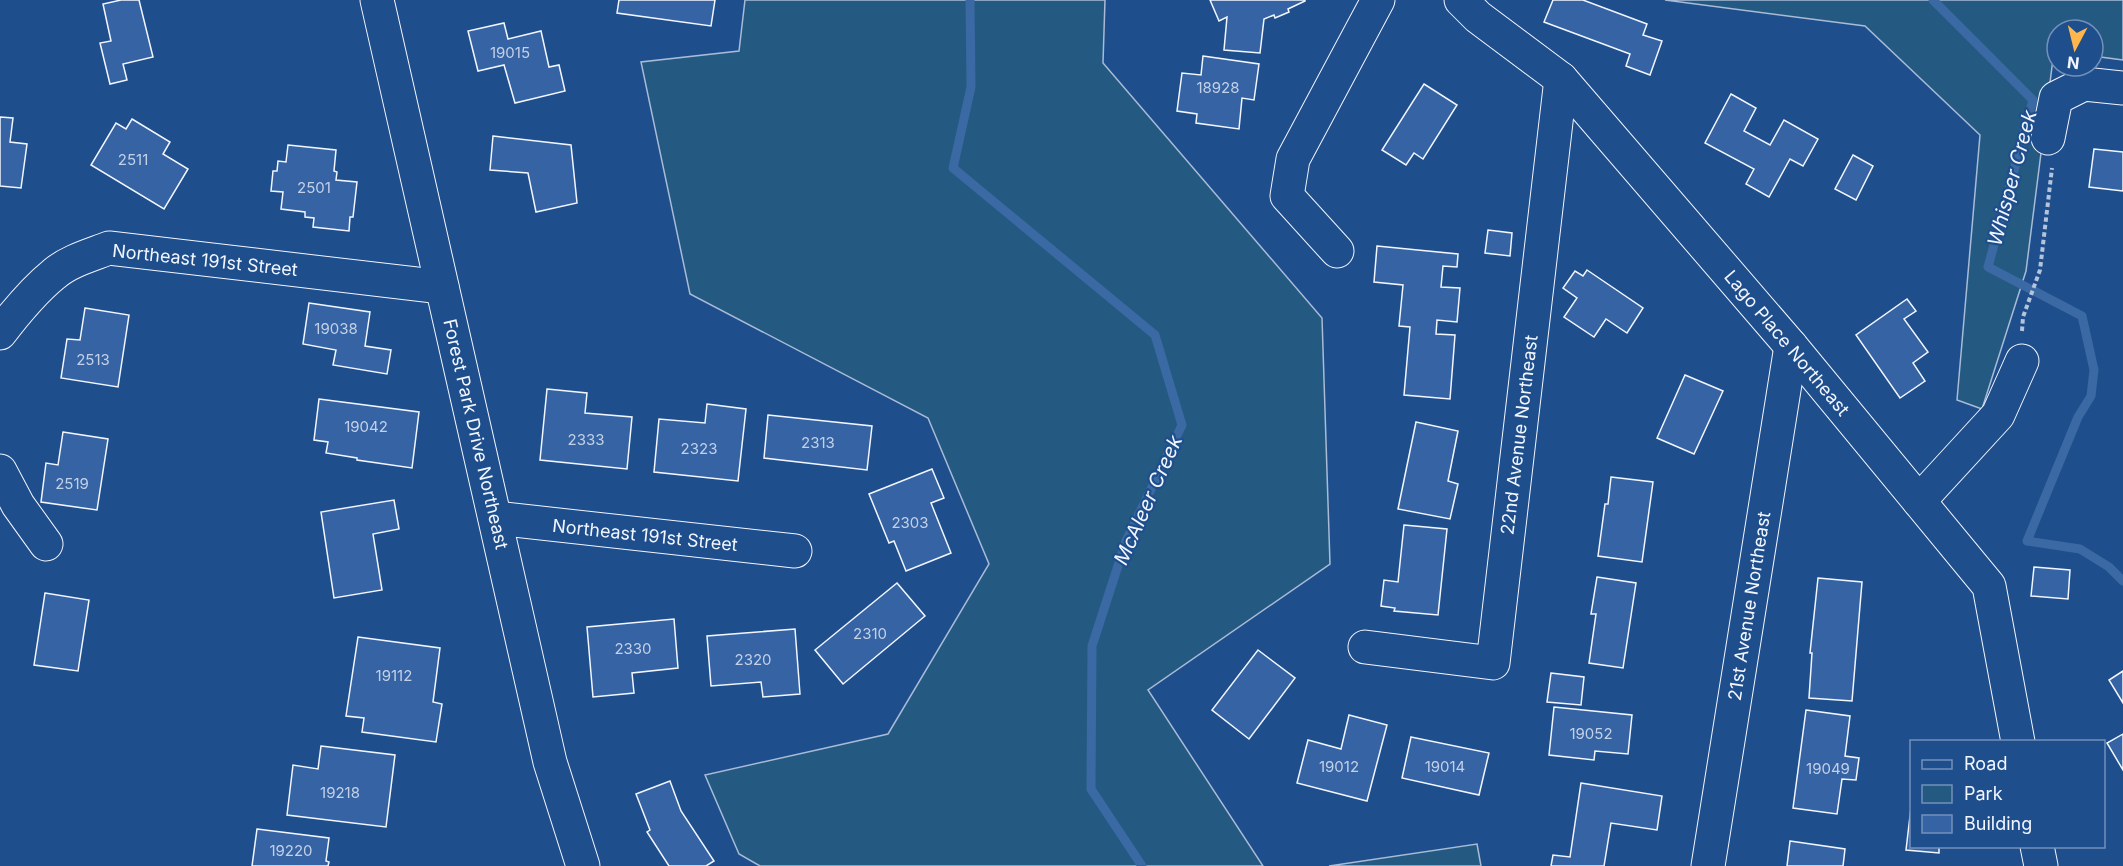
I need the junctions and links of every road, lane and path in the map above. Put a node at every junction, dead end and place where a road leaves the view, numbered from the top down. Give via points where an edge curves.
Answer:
1 (377, 0) edge
2 (1378, 0) edge
3 (1461, 0) edge
4 (1561, 79) junction
5 (2123, 88) edge
6 (2048, 138) joint
7 (1337, 252) dead end
8 (442, 287) junction
9 (2027, 307) dead end
10 (0, 333) edge
11 (1791, 346) junction
12 (2022, 362) dead end
13 (0, 471) edge
14 (1919, 501) junction
15 (495, 519) junction
16 (46, 544) dead end
17 (795, 551) dead end
18 (1365, 647) dead end
19 (2018, 740) edge
20 (2037, 848) edge
21 (576, 865) edge
22 (1708, 866) edge
23 (2041, 866) edge

1 - 8 street, Forest Park Drive Northeast
2 - 7 street via 1293,159 1287,196
3 - 4 street, Lago Place Northeast
4 - 11 street, Lago Place Northeast
4 - 18 street, 22nd Avenue Northeast via 1492,663
5 - 6 street via 2084,84 2056,99
6 - 9 path via 2055,141 2040,270
8 - 10 street, Northeast 191st Street via 109,248 55,272
8 - 15 street, Forest Park Drive Northeast
11 - 14 street, Lago Place Northeast
11 - 22 street, 21st Avenue Northeast
12 - 14 street via 1998,415
13 - 16 street
14 - 19 street, Lago Place Northeast via 1989,586
15 - 17 street, Northeast 191st Street
15 - 21 street, Forest Park Drive Northeast
20 - 23 street

